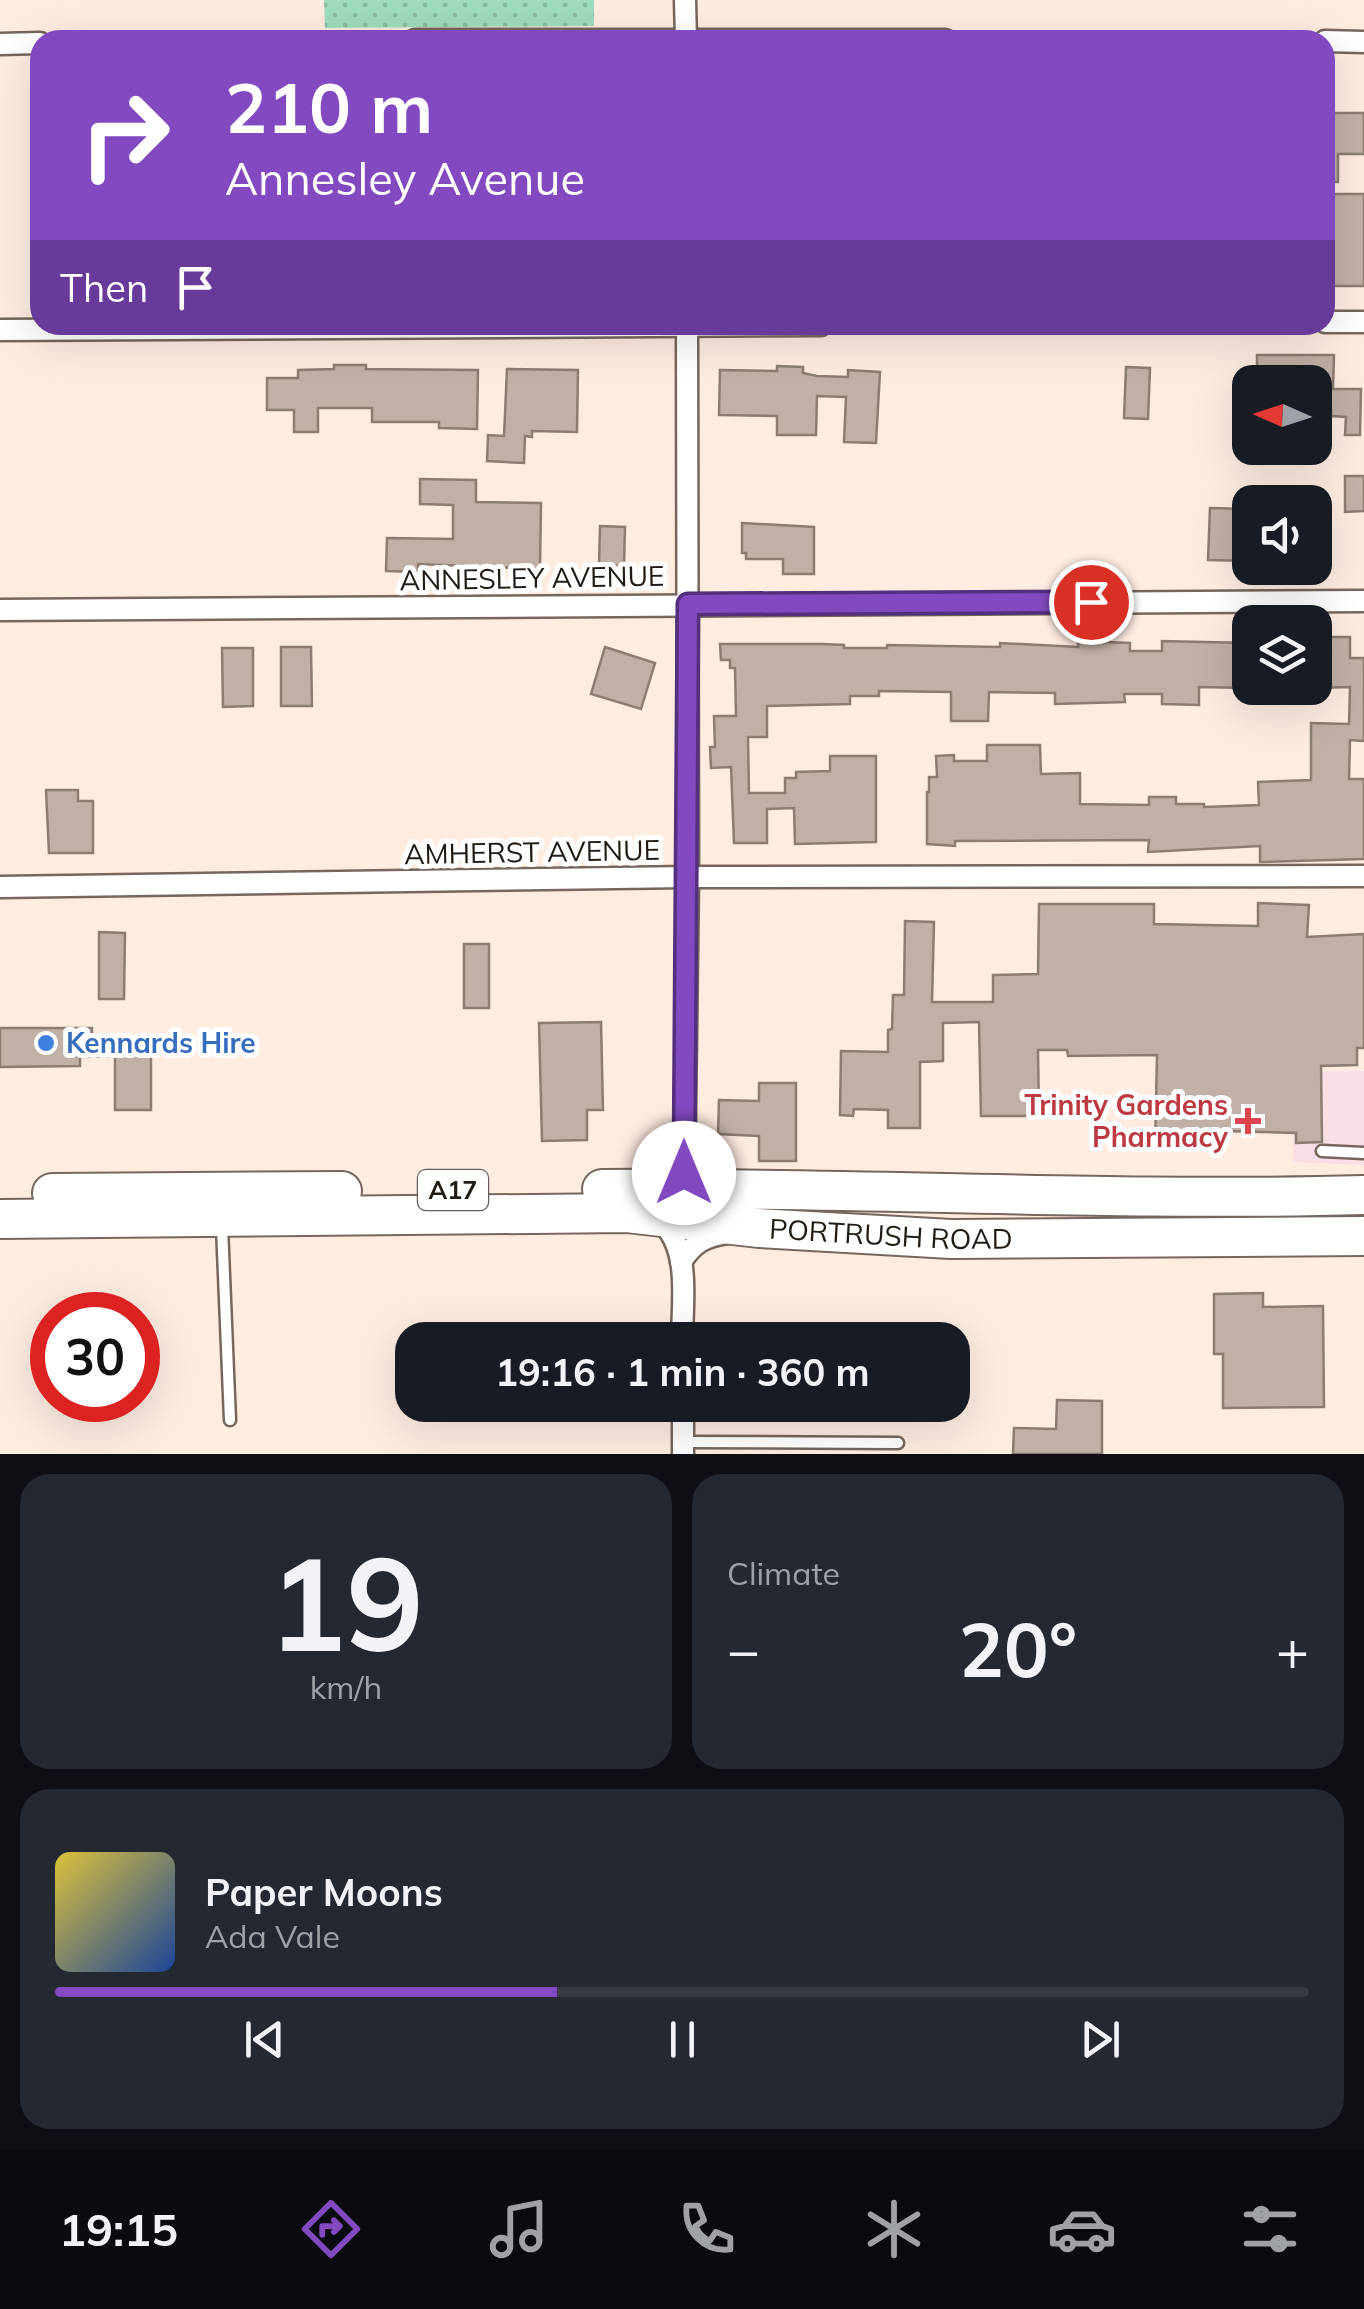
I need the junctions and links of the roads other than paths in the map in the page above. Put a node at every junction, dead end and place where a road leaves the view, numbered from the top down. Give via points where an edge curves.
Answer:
1 (685, 0) edge
2 (686, 30) edge
3 (1335, 42) edge
4 (1364, 42) edge
5 (30, 43) edge
6 (0, 44) edge
7 (1335, 322) edge
8 (1364, 322) edge
9 (0, 330) edge
10 (30, 330) edge
11 (687, 335) edge
12 (1364, 602) edge
13 (688, 604) junction
14 (0, 610) edge
15 (1364, 876) edge
16 (688, 877) junction
17 (0, 887) edge
18 (1322, 1151) dead end
19 (1364, 1153) edge
20 (684, 1188) junction
21 (0, 1193) edge
22 (1364, 1195) edge
23 (222, 1205) junction
24 (642, 1214) junction
25 (0, 1219) edge
26 (759, 1228) junction
27 (830, 1232) junction
28 (1360, 1240) edge
29 (682, 1262) junction
30 (682, 1322) edge
31 (230, 1420) dead end
32 (682, 1422) edge
33 (898, 1443) dead end
34 (683, 1448) edge

1 - 2 street
3 - 4 street
5 - 6 street
7 - 8 street
9 - 10 street
11 - 13 street
12 - 13 street, ANNESLEY AVENUE
13 - 14 street, ANNESLEY AVENUE
13 - 16 street
15 - 16 street, AMHERST AVENUE
16 - 17 street, AMHERST AVENUE
16 - 20 street
18 - 19 lane
20 - 22 highway, PORTRUSH ROAD / A17 via 1060,1198
20 - 23 highway, PORTRUSH ROAD / A17
20 - 24 highway
20 - 27 highway via 706,1203
21 - 23 highway, PORTRUSH ROAD / A17
23 - 24 highway, PORTRUSH ROAD / A17
23 - 25 highway, PORTRUSH ROAD / A17
23 - 31 lane
24 - 26 highway, PORTRUSH ROAD / A17
24 - 29 street via 677,1242
26 - 27 highway, PORTRUSH ROAD / A17
26 - 29 street via 704,1238
27 - 28 highway, PORTRUSH ROAD / A17
29 - 30 street
32 - 34 street
33 - 34 lane

